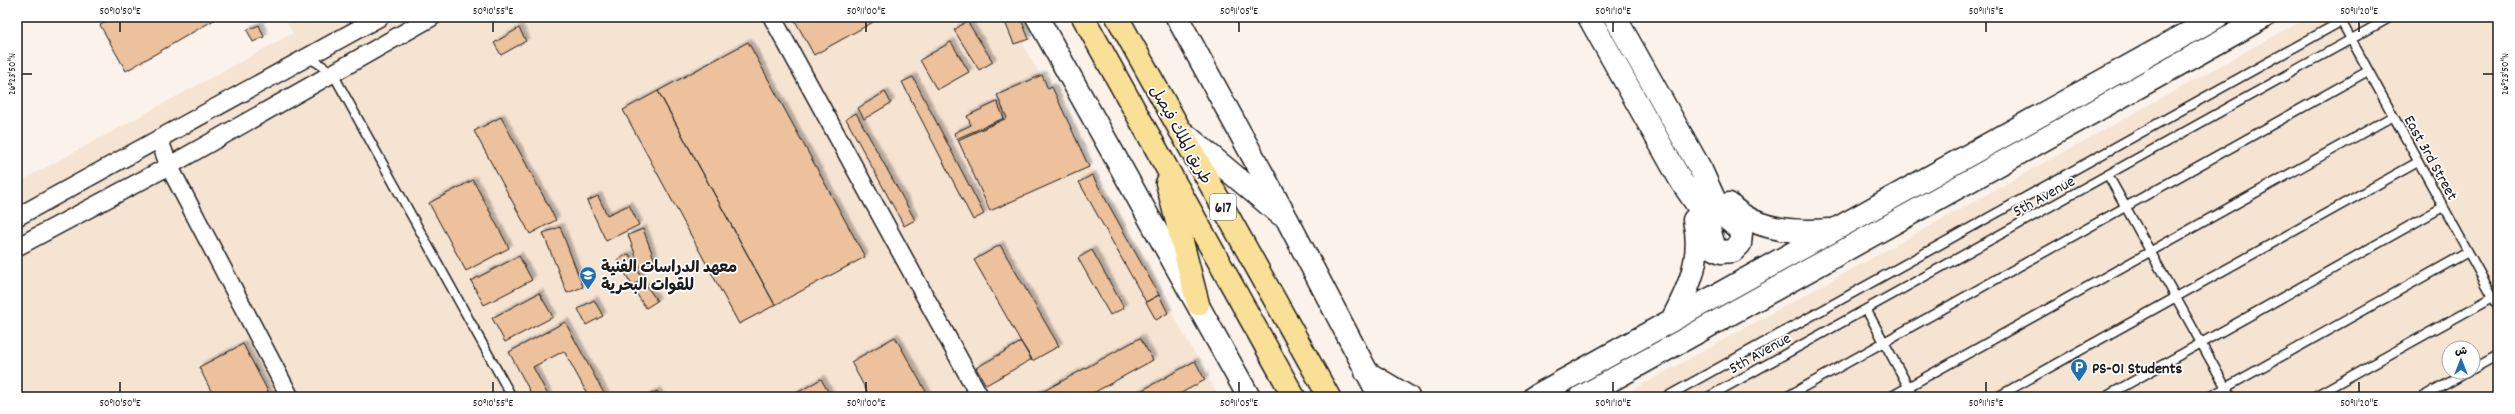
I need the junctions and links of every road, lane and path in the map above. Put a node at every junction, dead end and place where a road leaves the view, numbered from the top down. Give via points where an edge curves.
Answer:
1 (380, 17) edge
2 (432, 17) edge
3 (772, 17) edge
4 (1037, 17) edge
5 (1083, 17) edge
6 (1117, 17) edge
7 (1176, 17) edge
8 (1589, 17) edge
9 (1615, 17) edge
10 (2218, 17) edge
11 (2264, 17) edge
12 (2350, 17) edge
13 (2391, 17) edge
14 (2341, 22) junction
15 (2350, 40) junction
16 (308, 57) junction
17 (2368, 71) junction
18 (332, 72) junction
19 (2393, 116) junction
20 (1180, 130) junction
21 (158, 139) junction
22 (2418, 162) junction
23 (1163, 164) junction
24 (169, 166) junction
25 (1701, 170) junction
26 (2108, 174) junction
27 (1681, 181) junction
28 (2126, 207) junction
29 (2443, 207) junction
30 (17, 217) edge
31 (1288, 221) junction
32 (1836, 229) junction
33 (17, 247) edge
34 (2150, 252) junction
35 (2468, 252) junction
36 (2176, 297) junction
37 (2493, 297) junction
38 (1198, 304) junction
39 (2498, 306) edge
40 (1866, 309) junction
41 (1672, 320) junction
42 (1884, 342) junction
43 (2201, 343) junction
44 (2498, 355) edge
45 (2481, 365) edge
46 (1366, 372) junction
47 (2454, 380) edge
48 (1909, 387) junction
49 (2226, 388) junction
50 (290, 397) edge
51 (512, 397) edge
52 (980, 397) edge
53 (1249, 397) edge
54 (1294, 397) edge
55 (1328, 397) edge
56 (1380, 397) edge
57 (1408, 397) edge
58 (1534, 397) edge
59 (1581, 397) edge
60 (1666, 397) edge
61 (1708, 397) edge
62 (1786, 397) edge
63 (1890, 397) edge
64 (1914, 397) edge
65 (1997, 397) edge
66 (2104, 397) edge
67 (2209, 397) edge
68 (2231, 397) edge
69 (2313, 397) edge
70 (2423, 397) edge

1 - 16 street
2 - 18 street
3 - 52 street
4 - 38 main road
5 - 23 highway, طريق الملك فيصل / 617
6 - 20 highway, طريق الملك فيصل / 617
7 - 31 main road
8 - 27 main road
9 - 25 main road
10 - 32 main road
11 - 59 main road
12 - 14 lane, 5th Avenue
13 - 15 lane, 5th Avenue
14 - 15 lane, East 3rd Street
14 - 60 lane, 5th Avenue
15 - 17 lane, East 3rd Street
15 - 26 lane, 5th Avenue
16 - 18 lane
16 - 21 street
17 - 19 lane, East 3rd Street
17 - 28 lane
18 - 24 street
18 - 51 lane
19 - 22 lane, East 3rd Street
19 - 34 lane
20 - 31 main road
20 - 55 highway, طريق الملك فيصل / 617
21 - 24 street
21 - 30 street
22 - 29 lane, East 3rd Street
22 - 36 lane
23 - 38 highway
23 - 54 highway, طريق الملك فيصل / 617
24 - 33 street
24 - 50 street
25 - 27 main road via 1723,214 1741,233 1740,244 1733,252 1715,249 1706,219
25 - 32 main road via 1737,213 1754,222 1795,231
26 - 28 lane
26 - 40 lane, 5th Avenue
27 - 41 main road via 1693,214 1698,248 1692,278
28 - 34 lane
28 - 42 lane
29 - 35 lane, East 3rd Street
29 - 43 lane
31 - 46 main road
32 - 41 main road
34 - 36 lane
34 - 48 lane
35 - 37 lane, East 3rd Street
35 - 49 lane
36 - 43 lane
36 - 65 lane
37 - 39 lane, East 3rd Street
37 - 69 lane
38 - 53 main road
40 - 42 lane
40 - 61 lane, 5th Avenue
41 - 58 main road
42 - 48 lane
42 - 62 lane
43 - 49 lane
43 - 66 lane
44 - 45 lane
46 - 56 main road
46 - 57 main road
47 - 70 lane
48 - 63 lane
48 - 64 lane
49 - 67 lane
49 - 68 lane

